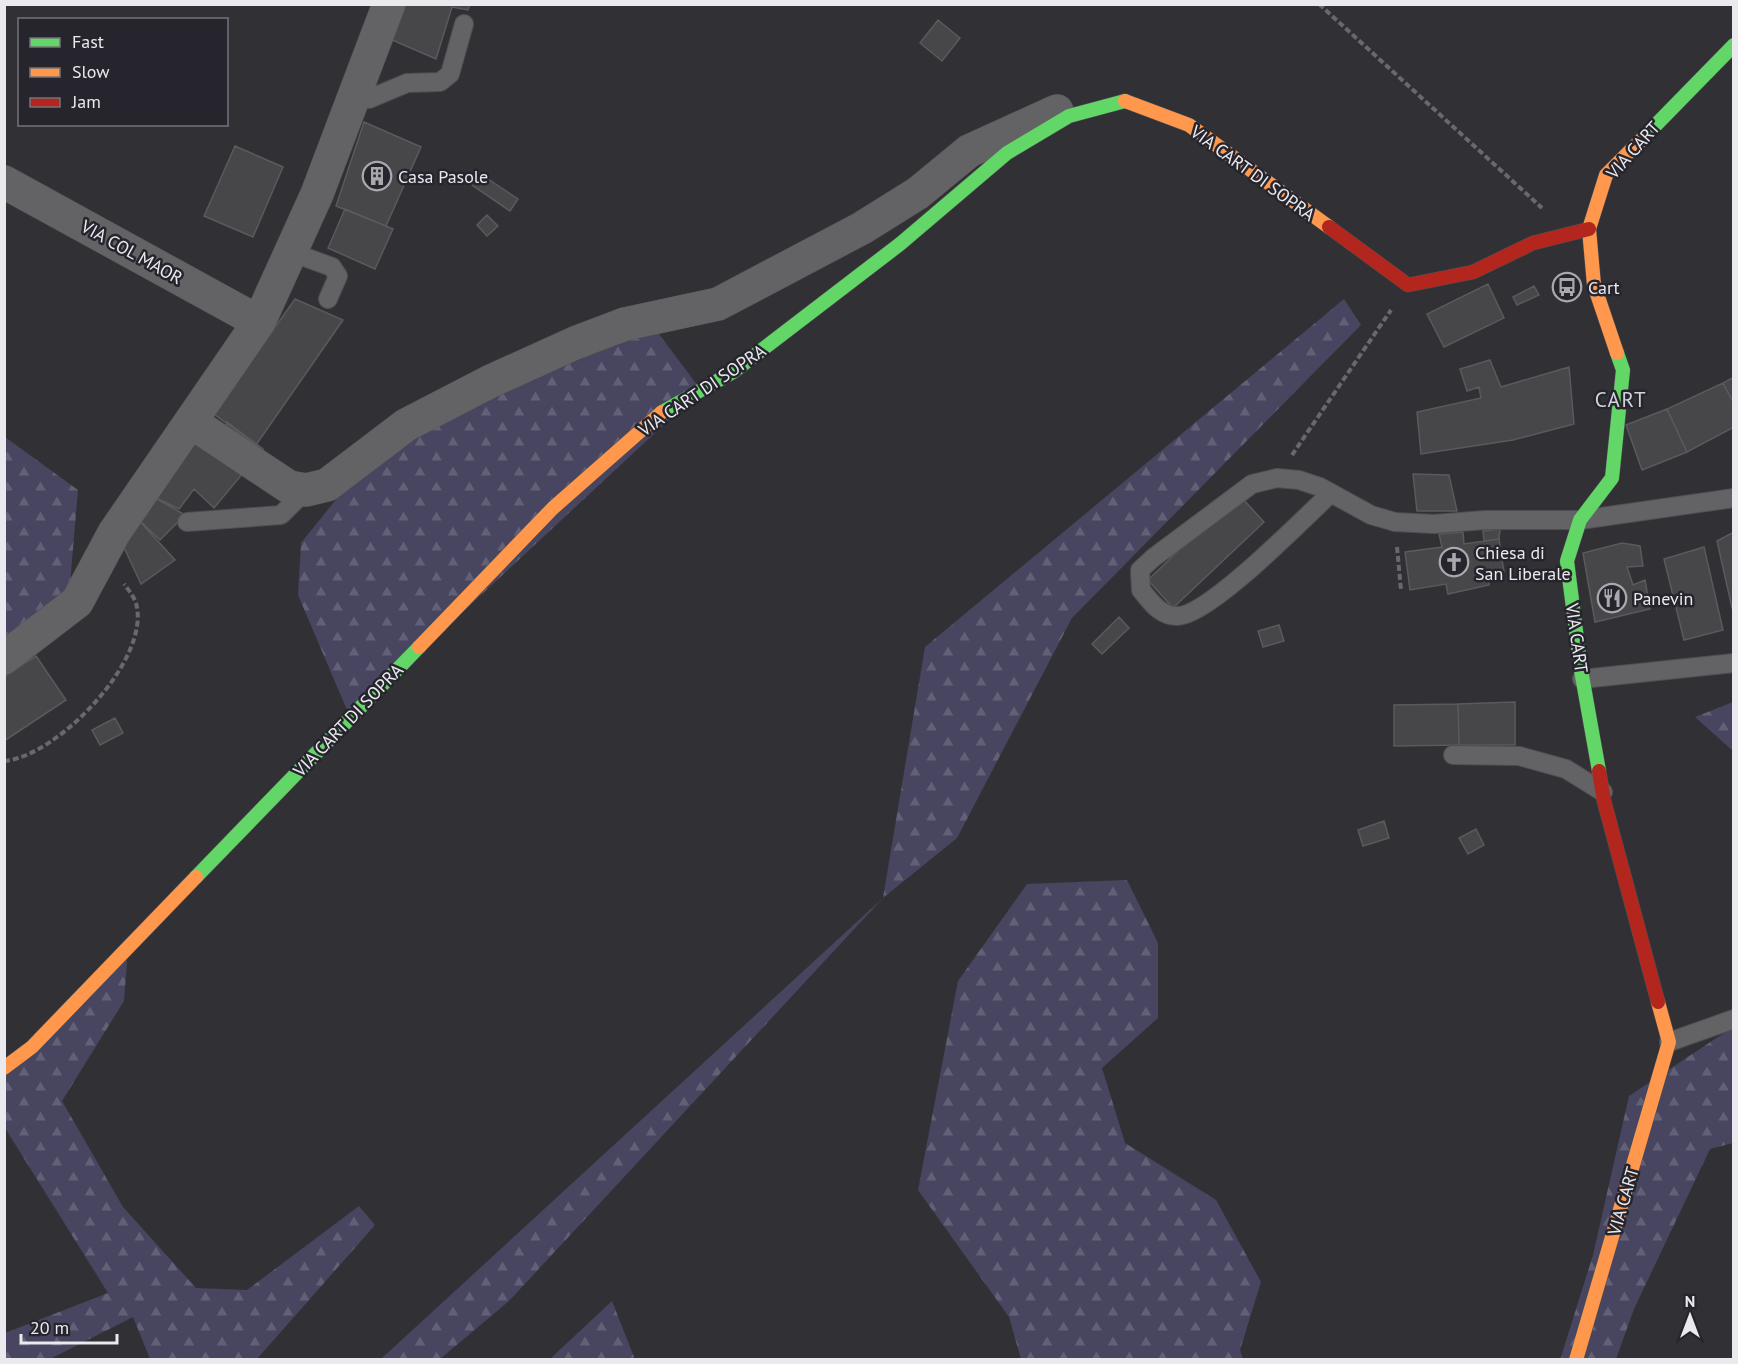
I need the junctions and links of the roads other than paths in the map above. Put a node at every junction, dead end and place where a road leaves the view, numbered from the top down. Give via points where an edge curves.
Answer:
1 (389, 4) edge
2 (464, 24) dead end
3 (1734, 45) edge
4 (354, 96) junction
5 (1123, 100) junction
6 (4, 182) edge
7 (1589, 229) junction
8 (291, 252) junction
9 (328, 299) dead end
10 (260, 322) junction
11 (191, 422) junction
12 (306, 490) junction
13 (1331, 493) junction
14 (1734, 498) edge
15 (1580, 519) junction
16 (187, 522) dead end
17 (4, 658) edge
18 (1734, 663) edge
19 (1582, 679) junction
20 (1453, 755) dead end
21 (1603, 792) junction
22 (1734, 1019) edge
23 (1669, 1042) junction
24 (4, 1068) edge
25 (1576, 1359) edge

1 - 4 street
2 - 4 lane via 450,74 440,82 406,83 369,99
3 - 7 street, VIA CART via 1606,175
4 - 8 street
5 - 7 street, VIA CART DI SOPRA via 1190,125 1408,285 1473,272 1533,243
5 - 12 street via 1078,103 1026,123 969,151 918,193 796,265 718,304 625,324 491,381 406,425 327,485
5 - 24 street, VIA CART DI SOPRA via 1069,116 1007,153 900,244 733,372 654,417 553,508 40,1038
6 - 10 street, VIA COL MAOR
7 - 15 street, VIA CART via 1594,285 1623,370 1612,478
8 - 9 lane via 332,267 338,276
8 - 10 street
10 - 11 street
11 - 12 street via 277,481
11 - 17 street via 114,533 77,602
12 - 16 lane via 281,515
13 - 13 lane via 1299,480 1277,478 1252,484 1140,570 1141,590 1165,615 1179,617 1197,608 1232,585
13 - 15 lane via 1371,515 1395,522
14 - 15 lane
15 - 19 street, VIA CART via 1567,561
18 - 19 lane
19 - 21 street, VIA CART
20 - 21 lane via 1519,756 1566,769
21 - 23 street, VIA CART
22 - 23 lane
23 - 25 street, VIA CART

